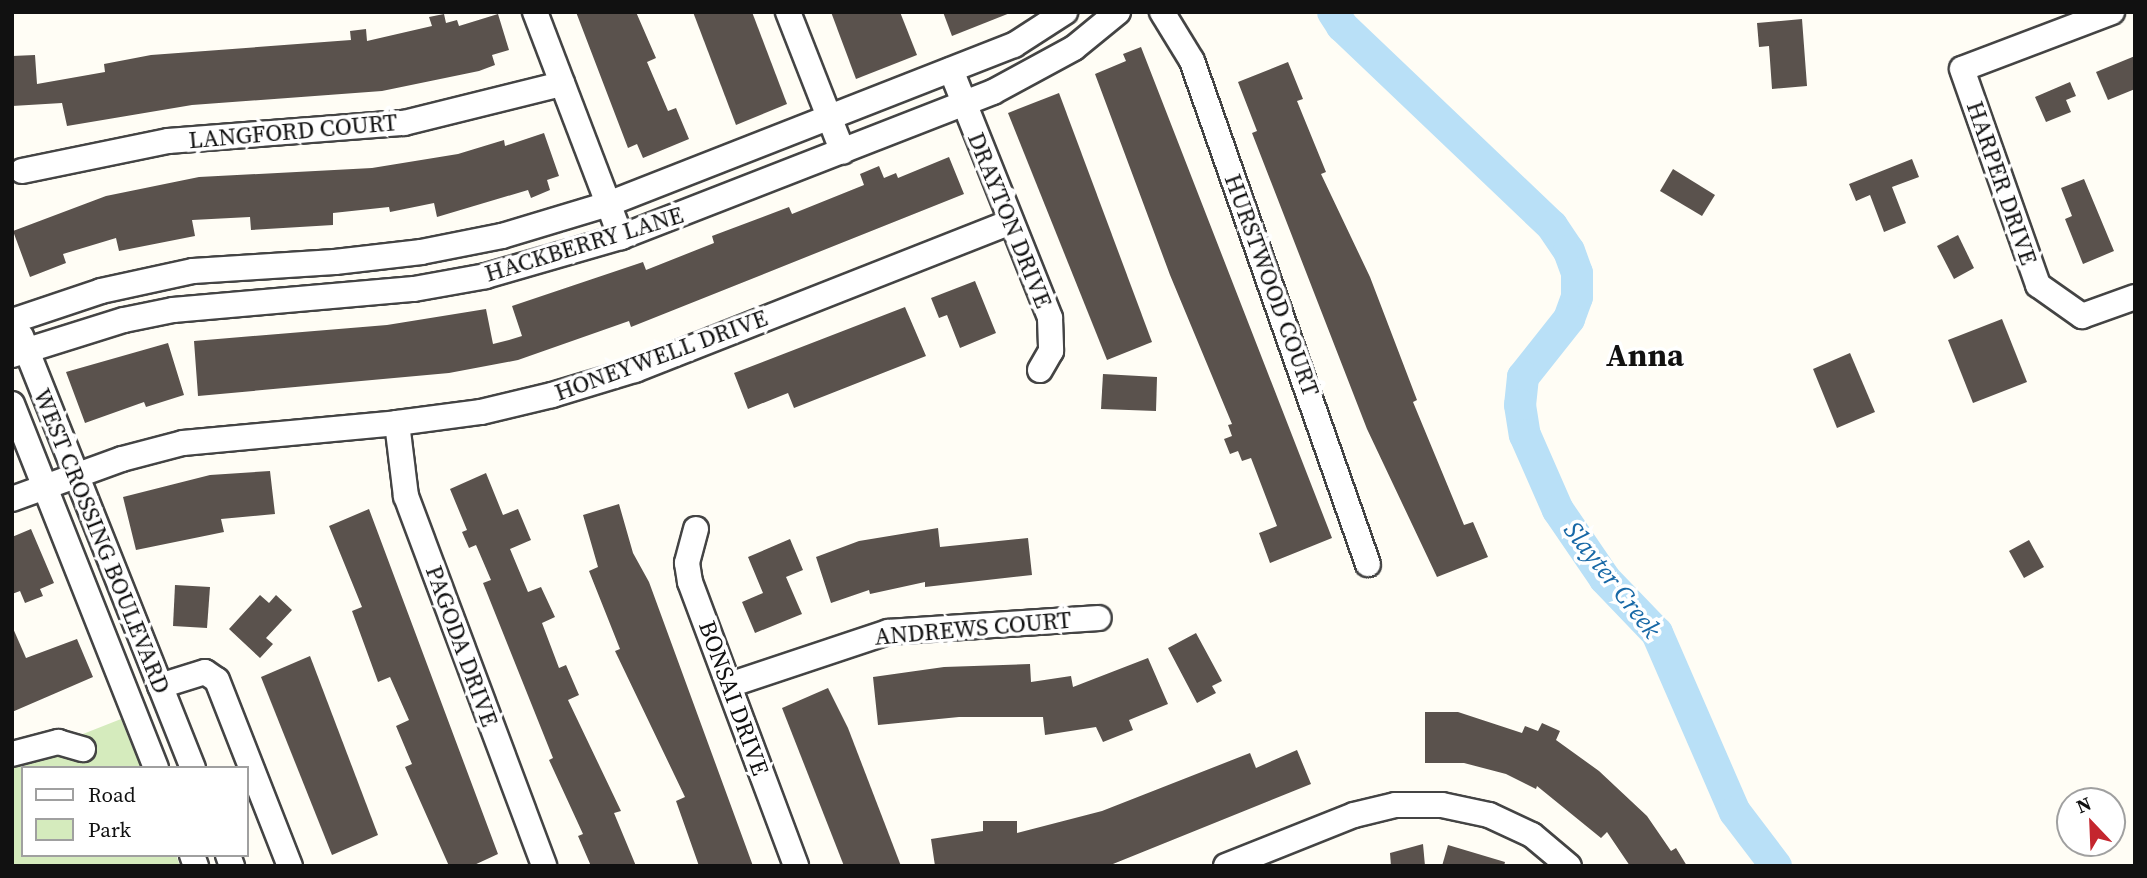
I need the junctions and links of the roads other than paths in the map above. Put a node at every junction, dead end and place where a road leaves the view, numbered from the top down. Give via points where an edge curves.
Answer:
1 (535, 12) edge
2 (788, 12) edge
3 (1118, 12) edge
4 (1162, 12) edge
5 (2112, 12) edge
6 (1057, 15) edge
7 (1074, 48) junction
8 (951, 70) junction
9 (562, 84) junction
10 (964, 105) junction
11 (829, 118) junction
12 (843, 152) junction
13 (22, 171) dead end
14 (608, 204) junction
15 (1011, 222) junction
16 (621, 237) junction
17 (2135, 297) edge
18 (13, 318) edge
19 (19, 353) edge
20 (1040, 370) dead end
21 (12, 404) edge
22 (397, 423) junction
23 (74, 475) junction
24 (43, 487) junction
25 (12, 499) edge
26 (696, 529) dead end
27 (1368, 564) dead end
28 (1099, 618) dead end
29 (160, 685) junction
30 (729, 685) junction
31 (83, 749) dead end
32 (12, 754) edge
33 (155, 766) edge
34 (192, 766) edge
35 (290, 866) edge
36 (544, 866) edge
37 (796, 866) edge
38 (1226, 866) edge
39 (1569, 866) edge

1 - 9 street
2 - 11 street
3 - 7 street, HACKBERRY LANE
4 - 27 street, HURSTWOOD COURT via 1192,61
5 - 17 street, HARPER DRIVE via 1962,69 2038,285 2082,316
6 - 7 street
6 - 8 street, HACKBERRY LANE via 1014,45
7 - 10 street, HACKBERRY LANE via 1028,76
8 - 10 street, DRAYTON DRIVE
8 - 11 street, HACKBERRY LANE
9 - 13 street, LANGFORD COURT via 404,123 168,141
9 - 14 street
10 - 12 street, HACKBERRY LANE
10 - 15 street, DRAYTON DRIVE
11 - 12 street
11 - 14 street, HACKBERRY LANE
12 - 16 street, HACKBERRY LANE
14 - 16 street
14 - 18 street, HACKBERRY LANE via 502,236 421,253 193,271 101,291
15 - 20 street, DRAYTON DRIVE via 1050,318 1051,351
15 - 22 street, HONEYWELL DRIVE via 635,370 481,412
16 - 19 street, HACKBERRY LANE via 486,276 363,295 173,310
18 - 19 street, WEST CROSSING BOULEVARD
19 - 23 street, WEST CROSSING BOULEVARD
21 - 24 street, WEST CROSSING BOULEVARD
22 - 23 street, HONEYWELL DRIVE via 183,443
22 - 36 street, PAGODA DRIVE via 407,496
23 - 24 street, HONEYWELL DRIVE
23 - 29 street, WEST CROSSING BOULEVARD
24 - 25 street, HONEYWELL DRIVE
24 - 33 street, WEST CROSSING BOULEVARD
26 - 30 street, BONSAI DRIVE via 687,563 690,582
28 - 30 street, ANDREWS COURT via 888,632
29 - 34 street, WEST CROSSING BOULEVARD
29 - 35 street via 205,671 217,680
30 - 37 street, BONSAI DRIVE
31 - 32 street via 58,742
38 - 39 street via 1354,815 1395,805 1419,805 1489,816 1532,835

